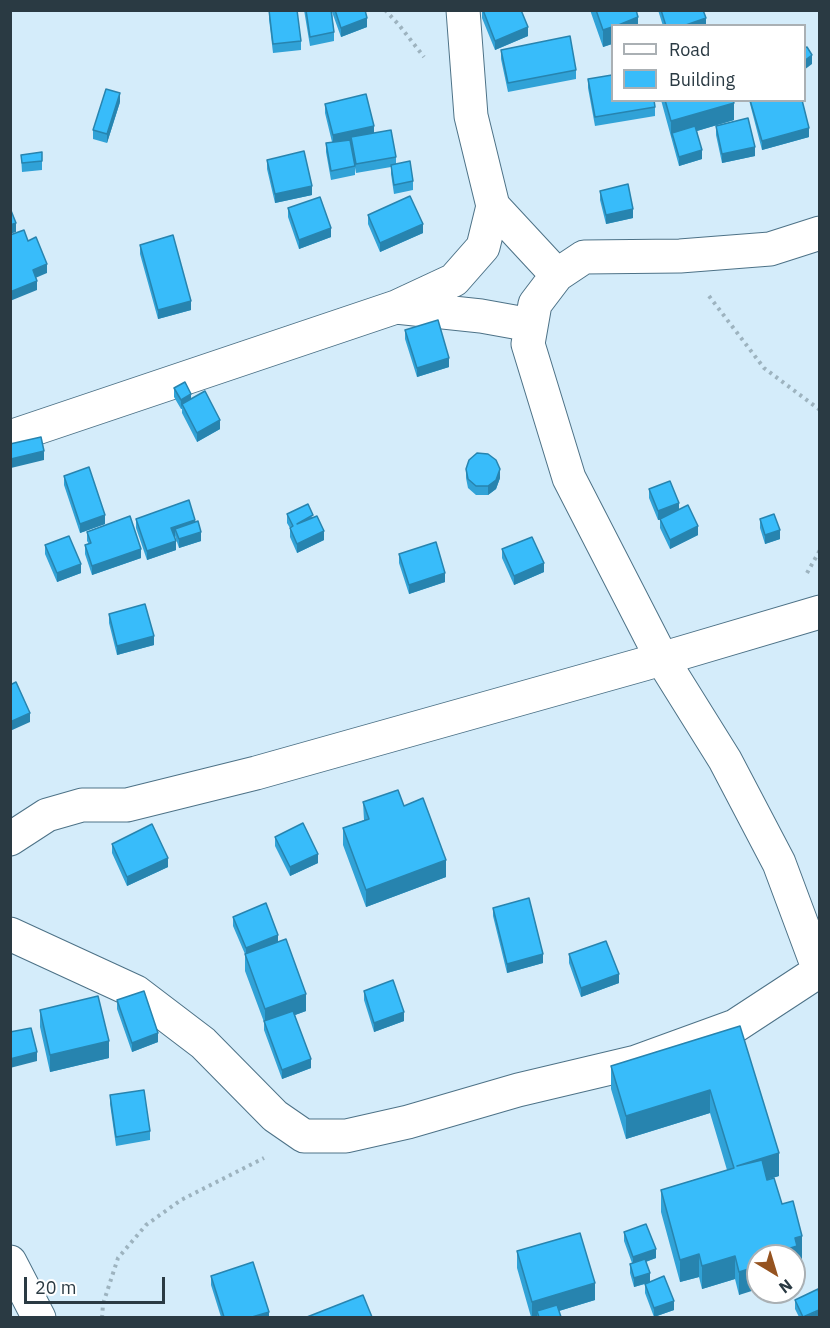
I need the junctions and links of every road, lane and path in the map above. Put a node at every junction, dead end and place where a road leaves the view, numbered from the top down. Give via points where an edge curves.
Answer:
1 (463, 10) edge
2 (493, 206) junction
3 (819, 232) edge
4 (680, 256) junction
5 (557, 275) junction
6 (396, 307) junction
7 (531, 325) junction
8 (819, 410) edge
9 (10, 437) edge
10 (819, 612) edge
11 (662, 659) junction
12 (10, 839) edge
13 (10, 934) edge
14 (819, 972) edge
15 (304, 1136) junction
16 (10, 1262) edge
17 (39, 1317) edge
18 (102, 1317) edge

1 - 2 street via 471,116
2 - 5 street
2 - 6 street via 483,247 454,280
3 - 4 street via 770,249
4 - 5 street via 584,257
4 - 8 path via 764,368
5 - 7 street via 535,304
6 - 7 street
6 - 9 street
7 - 11 street via 528,344 569,478
10 - 11 street
11 - 12 street via 256,773 127,805 73,807 47,815
11 - 14 street via 725,760 778,863
13 - 15 street via 136,992 203,1043 275,1116
14 - 15 street via 735,1026 636,1062 346,1136
15 - 18 path via 181,1200 146,1226 118,1258
16 - 17 street

